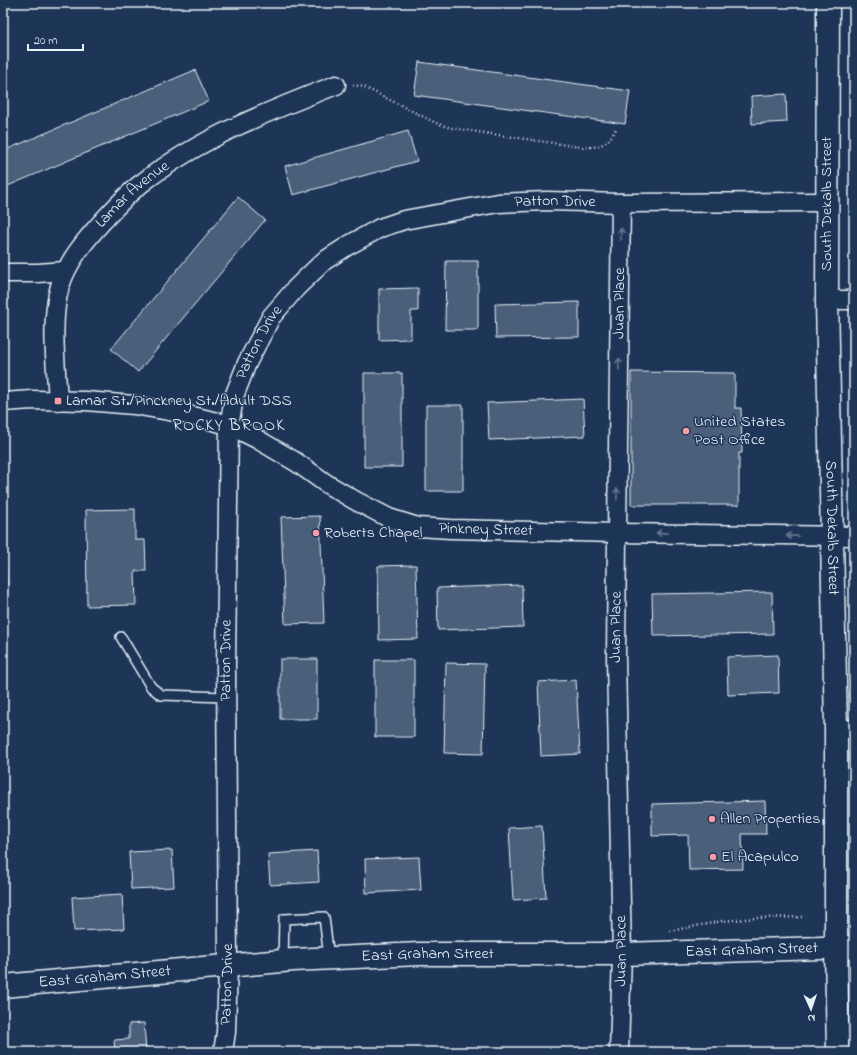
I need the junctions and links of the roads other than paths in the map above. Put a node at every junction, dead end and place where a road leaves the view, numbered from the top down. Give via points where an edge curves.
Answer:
1 (828, 3) edge
2 (336, 85) road end
3 (828, 202) junction
4 (621, 203) junction
5 (65, 271) junction
6 (3, 273) edge
7 (827, 300) junction
8 (854, 300) edge
9 (58, 401) junction
10 (3, 402) edge
11 (229, 425) junction
12 (617, 533) junction
13 (831, 536) junction
14 (854, 536) edge
15 (121, 637) dead end
16 (226, 697) junction
17 (845, 729) edge
18 (845, 947) edge
19 (622, 954) junction
20 (329, 958) junction
21 (283, 960) junction
22 (228, 966) junction
23 (3, 986) edge
24 (223, 1052) edge
25 (619, 1052) edge
26 (838, 1052) edge

1 - 3 main road, South Dekalb Street
2 - 5 street, Lamar Avenue via 214,137 175,159 141,184 114,209 85,240
3 - 4 street, Patton Drive
3 - 7 main road, South Dekalb Street
4 - 11 street, Patton Drive via 498,202 404,220 380,228 349,245 319,266 271,317 237,388
12 -> 4 street, Juan Place
5 - 6 street
5 - 9 street, Lamar Avenue via 56,306 54,345
7 - 8 street
7 - 13 main road, South Dekalb Street
9 - 10 street, Pinkney Street
9 - 11 street, Pinkney Street via 134,405
11 - 12 street, Pinkney Street via 258,439 356,501 390,518 418,527
11 - 16 street, Patton Drive
13 -> 12 street, Pinkney Street
12 - 19 street, Juan Place via 616,658
13 - 14 street, Pinkney Street
13 - 17 main road, South Dekalb Street
15 - 16 lane via 151,687 161,695
16 - 22 street, Patton Drive
17 - 18 main road, South Dekalb Street
18 - 19 main road, East Graham Street
18 - 26 main road, South Dekalb Street
19 - 20 main road, East Graham Street via 419,954
19 - 25 street, Juan Place
20 - 21 main road, East Graham Street
20 - 21 lane via 324,917 284,920
21 - 22 main road, East Graham Street
22 - 23 main road, East Graham Street
22 - 24 street, Patton Drive

